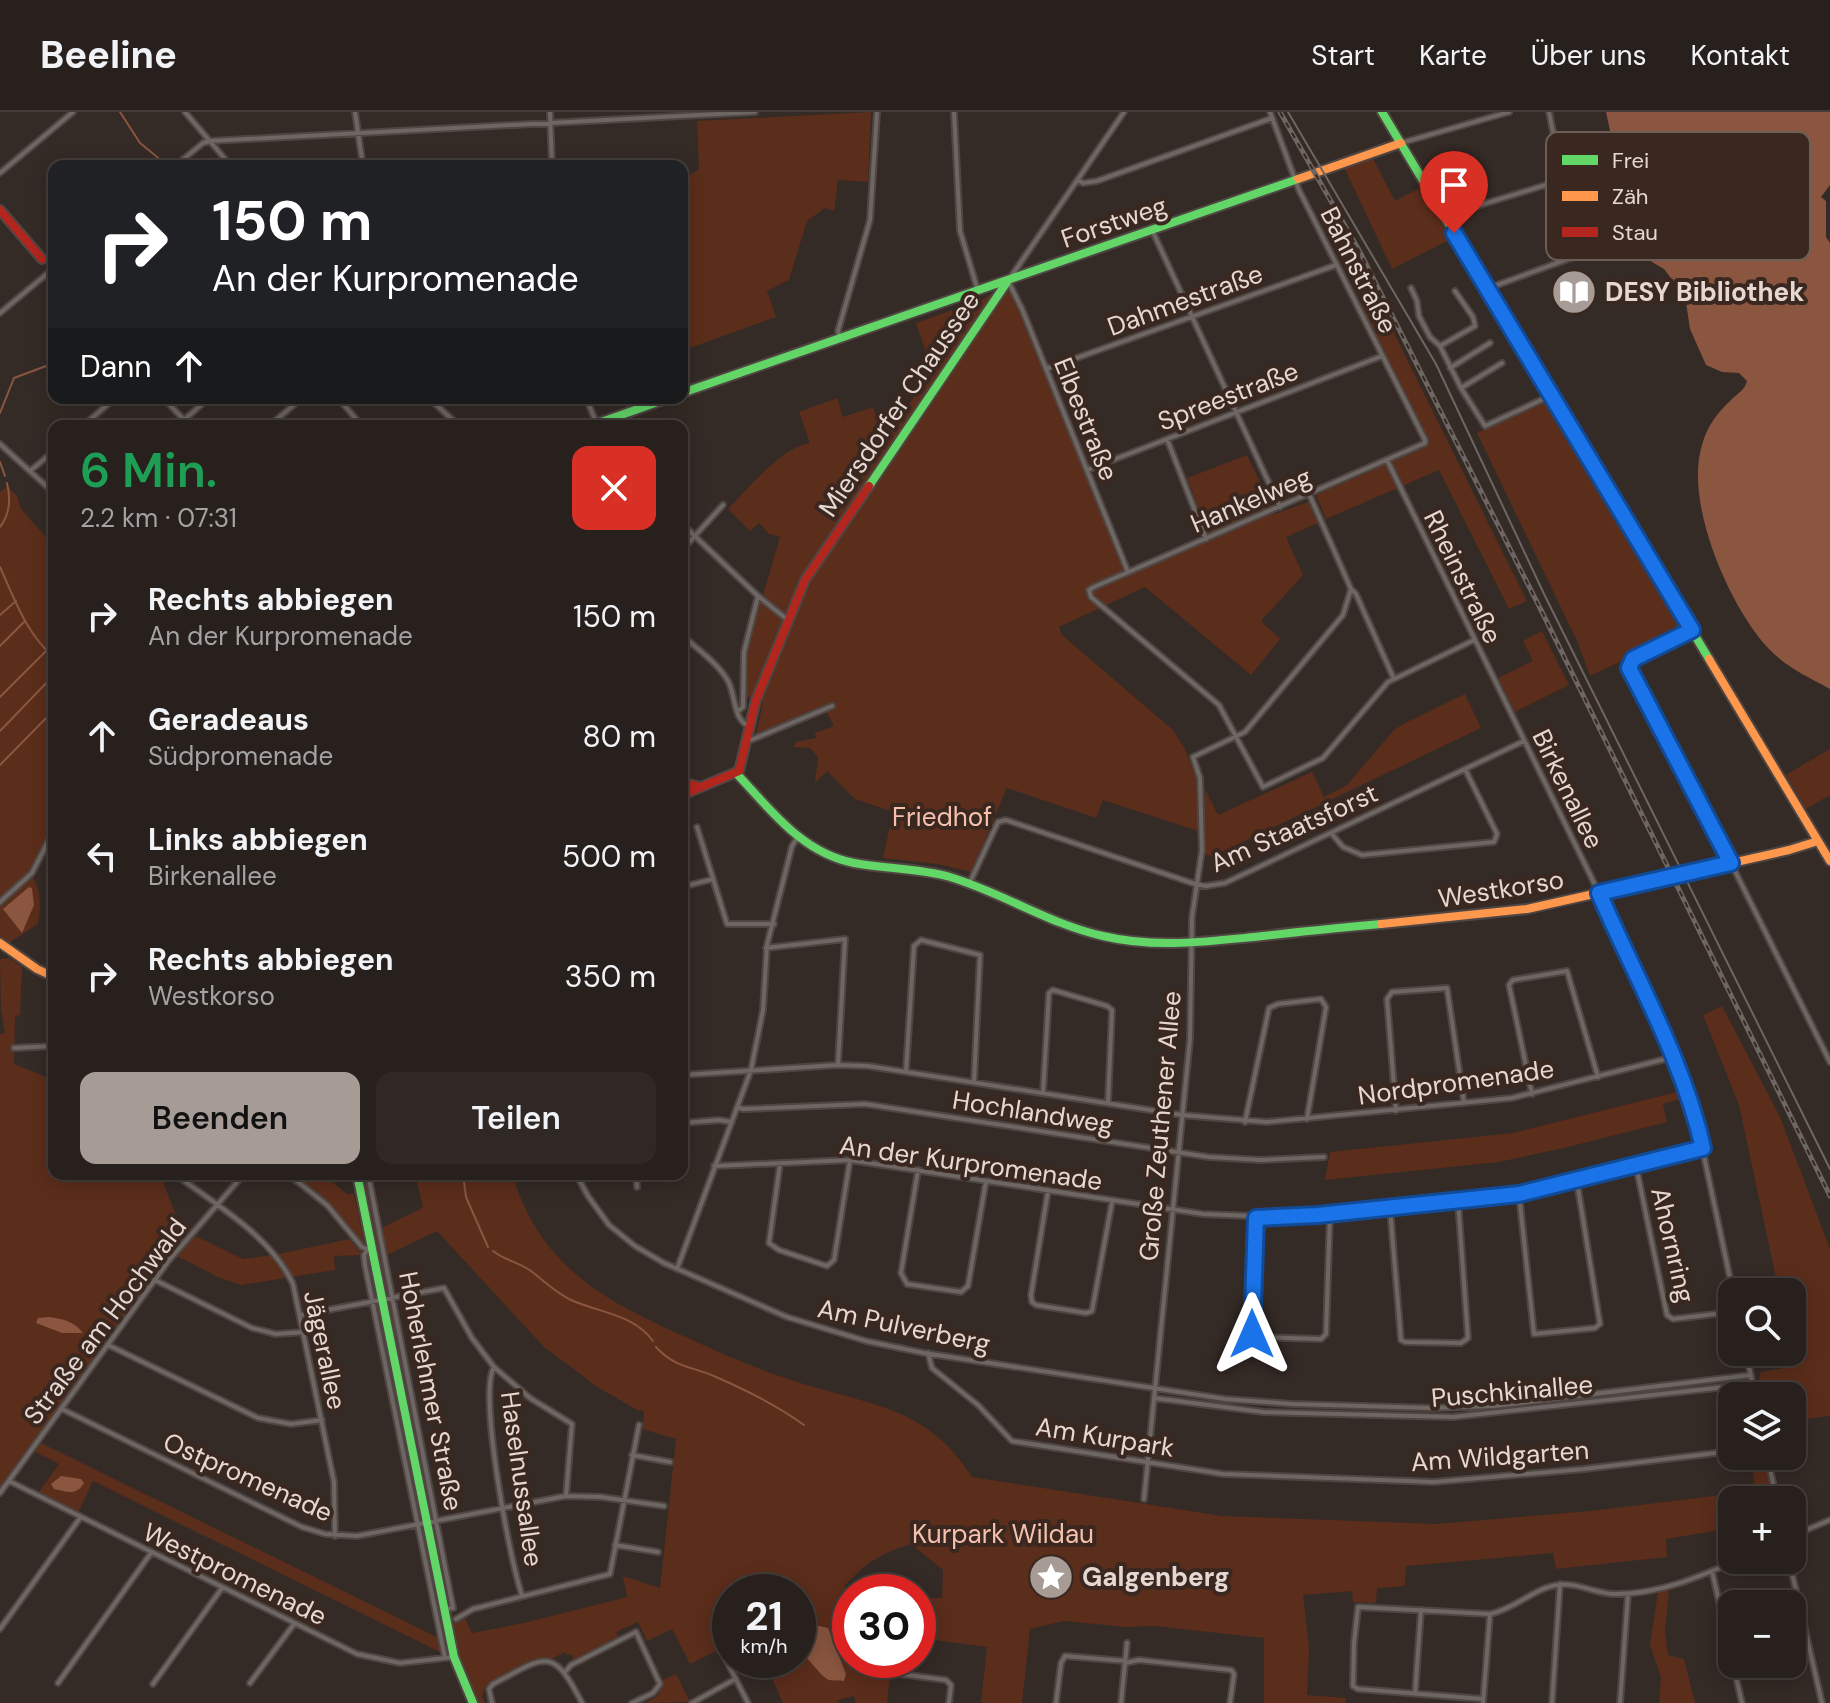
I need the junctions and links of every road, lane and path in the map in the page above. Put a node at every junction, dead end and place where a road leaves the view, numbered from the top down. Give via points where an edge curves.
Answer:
1 (73, 112) edge
2 (185, 112) edge
3 (355, 112) edge
4 (550, 112) edge
5 (755, 112) edge
6 (877, 112) edge
7 (954, 112) edge
8 (1124, 112) edge
9 (1382, 112) edge
10 (1509, 112) edge
11 (1549, 112) edge
12 (699, 113) edge
13 (1271, 115) edge
14 (551, 123) junction
15 (1553, 132) edge
16 (357, 133) junction
17 (210, 141) junction
18 (1401, 143) junction
19 (182, 160) edge
20 (226, 160) edge
21 (362, 160) edge
22 (552, 160) edge
23 (0, 173) edge
24 (1295, 179) junction
25 (1078, 180) junction
26 (1546, 185) edge
27 (0, 210) edge
28 (1444, 216) junction
29 (1152, 230) junction
30 (42, 259) joint
31 (1565, 260) edge
32 (48, 264) edge
33 (1336, 265) junction
34 (48, 273) edge
35 (1008, 281) junction
36 (1411, 288) dead end
37 (1488, 289) junction
38 (978, 291) junction
39 (1455, 291) dead end
40 (0, 313) edge
41 (1191, 317) junction
42 (840, 338) junction
43 (1490, 343) dead end
44 (1440, 346) junction
45 (1382, 356) junction
46 (1502, 363) dead end
47 (1450, 368) junction
48 (1046, 369) junction
49 (1461, 388) junction
50 (688, 391) edge
51 (1552, 395) junction
52 (108, 404) edge
53 (169, 404) edge
54 (202, 404) edge
55 (295, 404) edge
56 (343, 404) edge
57 (435, 404) edge
58 (653, 404) edge
59 (1236, 412) junction
60 (90, 420) edge
61 (184, 420) joint
62 (276, 420) edge
63 (357, 420) edge
64 (453, 420) edge
65 (609, 420) edge
66 (1167, 439) junction
67 (1425, 440) joint
68 (0, 444) edge
69 (48, 456) edge
70 (1387, 460) junction
71 (1087, 470) junction
72 (30, 471) junction
73 (48, 488) edge
74 (1309, 495) junction
75 (723, 505) dead end
76 (1280, 507) junction
77 (688, 530) edge
78 (694, 536) junction
79 (1206, 539) junction
80 (688, 543) edge
81 (1128, 572) junction
82 (1351, 589) junction
83 (758, 596) junction
84 (788, 620) junction
85 (1692, 630) junction
86 (1474, 640) junction
87 (688, 641) edge
88 (1394, 679) junction
89 (832, 706) dead end
90 (1508, 709) joint
91 (738, 711) junction
92 (749, 726) junction
93 (1236, 737) junction
94 (747, 739) junction
95 (1524, 741) junction
96 (1465, 770) junction
97 (736, 773) junction
98 (688, 784) edge
99 (700, 787) junction
100 (688, 792) edge
101 (697, 827) dead end
102 (1332, 834) junction
103 (798, 837) junction
104 (1818, 841) junction
105 (48, 842) edge
106 (1830, 861) edge
107 (1731, 863) junction
108 (713, 879) junction
109 (970, 882) junction
110 (1195, 884) junction
111 (688, 885) edge
112 (1599, 893) junction
113 (0, 902) edge
114 (774, 924) junction
115 (1191, 943) junction
116 (0, 944) edge
117 (766, 948) junction
118 (48, 974) edge
119 (48, 1046) edge
120 (14, 1048) dead end
121 (1673, 1057) junction
122 (1830, 1062) edge
123 (838, 1065) junction
124 (751, 1070) junction
125 (906, 1071) junction
126 (688, 1075) edge
127 (1598, 1077) junction
128 (974, 1082) junction
129 (1043, 1093) junction
130 (1532, 1094) junction
131 (1108, 1103) junction
132 (1464, 1104) junction
133 (737, 1107) junction
134 (1396, 1111) junction
135 (1182, 1115) junction
136 (1307, 1120) junction
137 (688, 1122) edge
138 (731, 1122) junction
139 (1245, 1122) junction
140 (1703, 1148) junction
141 (1178, 1153) junction
142 (1324, 1157) dead end
143 (850, 1160) junction
144 (780, 1164) junction
145 (714, 1166) junction
146 (1636, 1166) junction
147 (918, 1170) junction
148 (183, 1180) edge
149 (239, 1180) edge
150 (296, 1180) edge
151 (358, 1180) edge
152 (369, 1180) edge
153 (579, 1180) edge
154 (636, 1180) edge
155 (986, 1181) junction
156 (1577, 1181) junction
157 (637, 1187) dead end
158 (1048, 1191) junction
159 (1519, 1194) junction
160 (1112, 1201) junction
161 (1458, 1201) junction
162 (216, 1205) junction
163 (1390, 1208) junction
164 (1173, 1210) junction
165 (1330, 1214) junction
166 (1256, 1218) junction
167 (370, 1250) junction
168 (677, 1269) junction
169 (1730, 1278) edge
170 (155, 1280) junction
171 (383, 1299) junction
172 (1718, 1314) edge
173 (301, 1315) junction
174 (304, 1332) junction
175 (108, 1345) junction
176 (928, 1353) junction
177 (1749, 1366) edge
178 (494, 1367) junction
179 (1751, 1375) junction
180 (1752, 1382) edge
181 (1718, 1388) edge
182 (1154, 1389) junction
183 (1153, 1398) junction
184 (1274, 1403) joint
185 (62, 1409) junction
186 (322, 1420) junction
187 (639, 1425) dead end
188 (1718, 1453) edge
189 (632, 1455) junction
190 (670, 1462) dead end
191 (1147, 1462) junction
192 (1270, 1477) joint
193 (9, 1481) junction
194 (0, 1493) edge
195 (566, 1496) junction
196 (623, 1499) junction
197 (1144, 1499) dead end
198 (664, 1506) dead end
199 (503, 1507) junction
200 (80, 1518) junction
201 (1830, 1520) edge
202 (427, 1523) junction
203 (1806, 1530) edge
204 (335, 1536) junction
205 (615, 1545) junction
206 (658, 1552) dead end
207 (151, 1553) junction
208 (1718, 1568) edge
209 (1712, 1571) junction
210 (1792, 1574) edge
211 (1560, 1584) junction
212 (222, 1588) junction
213 (1628, 1593) junction
214 (522, 1595) junction
215 (1718, 1597) edge
216 (1421, 1610) junction
217 (1490, 1614) junction
218 (456, 1619) dead end
219 (294, 1623) junction
220 (0, 1629) edge
221 (1127, 1643) dead end
222 (452, 1659) junction
223 (1125, 1662) junction
224 (566, 1671) junction
225 (931, 1678) edge
226 (1736, 1678) edge
227 (735, 1679) joint
228 (58, 1683) dead end
229 (250, 1683) dead end
230 (153, 1684) dead end
231 (1415, 1694) junction
232 (1483, 1701) edge
233 (473, 1703) edge
234 (493, 1703) edge
235 (582, 1703) edge
236 (632, 1703) edge
237 (692, 1703) edge
238 (748, 1703) edge
239 (949, 1703) edge
240 (1056, 1703) edge
241 (1121, 1703) edge
242 (1230, 1703) edge
243 (1552, 1703) edge
244 (1620, 1703) edge
245 (1742, 1703) edge
246 (1822, 1703) edge

1 - 23 street
2 - 17 street
3 - 16 street
4 - 14 street
5 - 12 street
6 - 42 street via 870,220
7 - 38 street via 960,231
8 - 25 street, Miersdorfer Chaussee
9 - 18 street
10 - 18 street
11 - 15 street
12 - 14 street
13 - 24 street, Bahnstraße
13 - 25 street via 1093,182
14 - 16 street
14 - 22 street
16 - 17 street
16 - 21 street
17 - 19 street
17 - 20 street
18 - 24 street, Forstweg
18 - 28 street
24 - 29 street, Forstweg
24 - 33 street, Bahnstraße
25 - 35 street, Miersdorfer Chaussee
26 - 28 street
27 - 30 street
28 - 37 street
29 - 35 street, Forstweg
29 - 41 street
30 - 32 street
31 - 37 street
33 - 41 street, Dahmestraße
33 - 45 street, Bahnstraße
34 - 40 street
35 - 38 street, Forstweg
35 - 48 street, Elbestraße
35 - 84 street, Miersdorfer Chaussee via 813,567
36 - 44 street via 1419,316 1432,342
37 - 51 street
38 - 42 street, Forstweg
39 - 44 street via 1475,326
41 - 48 street, Dahmestraße
41 - 59 street
42 - 50 street, Forstweg
43 - 47 street
44 - 47 street
45 - 59 street, Spreestraße
45 - 67 street, Bahnstraße
46 - 49 street
47 - 49 street
48 - 71 street, Elbestraße
49 - 51 street via 1485,426
51 - 85 street
52 - 60 street
53 - 61 street
54 - 61 street
55 - 62 street
56 - 63 street
57 - 64 street
58 - 65 street
59 - 66 street, Spreestraße
59 - 76 street
66 - 71 street, Spreestraße
66 - 79 street
67 - 70 street, Hankelweg
68 - 72 street
69 - 72 street
70 - 74 street, Hankelweg
70 - 86 street, Rheinstraße
71 - 81 street, Elbestraße
72 - 73 street
74 - 76 street, Hankelweg
74 - 82 street
75 - 78 street
76 - 79 street, Hankelweg
77 - 78 street
78 - 80 street
78 - 83 street
79 - 81 street, Hankelweg
81 - 93 street, Hankelweg via 1089,590 1091,597 1219,705
82 - 88 street
82 - 93 street via 1343,615
83 - 84 street
83 - 91 street via 744,652 743,708
84 - 92 street, Miersdorfer Chaussee
85 - 104 street
85 - 107 street via 1633,659 1629,668
86 - 88 street
86 - 90 street, Rheinstraße
87 - 91 street via 725,676
88 - 93 street via 1323,758 1263,787
89 - 94 street
90 - 95 street, Birkenallee
91 - 92 street via 741,723
92 - 94 street, Miersdorfer Chaussee
93 - 110 street, Große Zeuthener Allee via 1193,757 1200,778 1202,834
94 - 97 street, Miersdorfer Chaussee
95 - 96 street, Am Staatsforst
95 - 112 street, Birkenallee
96 - 102 street, Am Staatsforst
96 - 102 street via 1497,834 1494,842 1362,855 1343,847
97 - 99 street
97 - 103 street, Westkorso
98 - 99 street
99 - 100 street
101 - 108 street
102 - 110 street, Am Staatsforst via 1225,883
103 - 109 street, Westkorso via 841,860
103 - 114 street
104 - 106 street
104 - 107 street, Westkorso
105 - 113 street via 32,873
107 - 112 street, Westkorso
107 - 122 street
108 - 111 street
108 - 114 street via 727,924
109 - 110 street, Am Staatsforst via 998,822 1006,820
109 - 115 street, Westkorso via 1096,935 1141,943
110 - 115 street, Große Zeuthener Allee
112 - 115 street, Westkorso via 1519,910
112 - 121 street, Birkenallee
114 - 117 street
115 - 135 street, Große Zeuthener Allee via 1190,1039
116 - 118 street
117 - 123 street via 845,939
117 - 124 street via 764,1001
119 - 120 street
121 - 127 street, Nordpromenade
121 - 140 street, Birkenallee
123 - 124 street, Nordpromenade
123 - 125 street, Nordpromenade
124 - 126 street, Nordpromenade
124 - 133 street
125 - 128 street, Nordpromenade
125 - 128 street via 914,946 921,940 980,955
127 - 130 street, Nordpromenade
127 - 130 street via 1567,971 1513,980 1509,985
128 - 129 street, Nordpromenade
129 - 131 street, Nordpromenade
129 - 131 street via 1053,990 1112,1010
130 - 132 street, Nordpromenade
131 - 135 street, Nordpromenade
132 - 134 street, Nordpromenade
132 - 134 street via 1447,988 1403,990 1387,996
133 - 138 street
133 - 141 street, Hochlandweg via 863,1104
134 - 136 street, Nordpromenade
135 - 139 street, Nordpromenade
135 - 141 street, Große Zeuthener Allee
136 - 139 street, Nordpromenade
136 - 139 street via 1326,1007 1321,999 1269,1008
137 - 138 street
138 - 145 street
140 - 146 street, An der Kurpromenade
140 - 169 street, Birkenallee
141 - 142 street, Hochlandweg via 1251,1160
141 - 164 street, Große Zeuthener Allee
143 - 144 street, An der Kurpromenade
143 - 144 street via 834,1260 827,1266 769,1243
143 - 147 street, An der Kurpromenade
144 - 145 street, An der Kurpromenade
145 - 168 street
146 - 156 street, An der Kurpromenade
146 - 172 street, Ahornring via 1667,1315 1673,1319
147 - 155 street, An der Kurpromenade
147 - 155 street via 901,1273 907,1284 932,1289 961,1292 968,1286
148 - 162 street, Jägerallee
149 - 162 street, Straße am Hochwald
150 - 167 street
151 - 167 street, Hoherlehmer Straße
152 - 171 street, Hoherlehmer Straße
153 - 168 street, Am Pulverberg via 609,1225 641,1251
154 - 157 street
155 - 158 street, An der Kurpromenade
156 - 159 street, An der Kurpromenade
156 - 159 street via 1600,1324 1595,1328 1534,1334
158 - 160 street, An der Kurpromenade
158 - 160 street via 1032,1300 1086,1313 1095,1305
159 - 161 street, An der Kurpromenade
160 - 164 street, An der Kurpromenade
161 - 163 street, An der Kurpromenade
161 - 163 street via 1468,1338 1461,1343 1401,1340
162 - 170 street, Straße am Hochwald
162 - 173 street, Jägerallee via 280,1261
163 - 165 street, An der Kurpromenade
164 - 166 street, An der Kurpromenade
164 - 182 street, Große Zeuthener Allee
165 - 166 street, An der Kurpromenade
165 - 166 street via 1326,1334 1321,1339 1252,1334
167 - 171 street, Hoherlehmer Straße
168 - 176 street, Am Pulverberg via 791,1319
170 - 174 street via 250,1328 276,1334
170 - 175 street, Straße am Hochwald
171 - 173 street
171 - 178 street via 444,1288 468,1334
171 - 202 street, Hoherlehmer Straße
173 - 174 street, Jägerallee
174 - 186 street, Jägerallee
175 - 185 street, Straße am Hochwald
175 - 186 street via 258,1418 291,1424
176 - 182 street, Am Pulverberg
176 - 191 street, Am Kurpark via 932,1368 1012,1441
177 - 179 street
178 - 195 street via 528,1397 572,1424
178 - 199 street, Haselnussallee via 491,1412
179 - 180 street
179 - 184 street, Puschkinallee via 1472,1408
181 - 183 street, Puschkinallee via 1453,1417 1274,1412
182 - 183 street, Große Zeuthener Allee
182 - 184 street, Am Pulverberg
183 - 191 street, Große Zeuthener Allee
185 - 193 street, Straße am Hochwald
185 - 204 street, Ostpromenade via 302,1527
186 - 204 street, Jägerallee via 336,1495
187 - 189 street
188 - 192 street, Am Wildgarten via 1438,1482
189 - 190 street
189 - 196 street
191 - 192 street, Am Kurpark
191 - 197 street, Große Zeuthener Allee
193 - 194 street, Straße am Hochwald
193 - 200 street, Westpromenade
195 - 196 street, Ostpromenade
195 - 199 street, Ostpromenade
196 - 198 street, Ostpromenade
196 - 205 street
199 - 202 street, Ostpromenade
199 - 214 street, Haselnussallee
200 - 207 street, Westpromenade
200 - 220 street
201 - 203 street
202 - 204 street, Ostpromenade
202 - 222 street, Hoherlehmer Straße
202 - 222 street, Hoherlehmer Straße
205 - 206 street
205 - 214 street via 610,1574
207 - 212 street, Westpromenade
207 - 228 street
208 - 209 street
209 - 213 street
209 - 215 street
210 - 246 street
211 - 213 street
211 - 217 street
211 - 243 street
212 - 219 street, Westpromenade
212 - 230 street
213 - 244 street
214 - 218 street
216 - 217 street
216 - 231 street
216 - 231 street via 1358,1607 1353,1645 1353,1686
217 - 232 street
219 - 222 street, Westpromenade via 378,1660
219 - 229 street
221 - 223 street
222 - 233 street
223 - 240 street via 1065,1656
223 - 241 street
223 - 242 street via 1231,1670
224 - 234 street via 554,1662 535,1662 493,1684
224 - 235 street
224 - 236 street via 636,1632 660,1684
225 - 239 street via 951,1685
226 - 245 street
227 - 237 street
227 - 238 street
231 - 232 street

